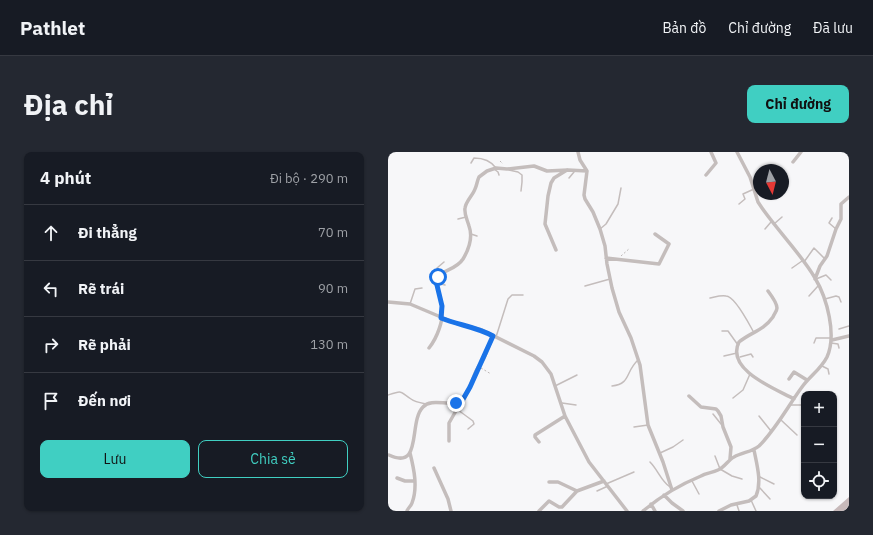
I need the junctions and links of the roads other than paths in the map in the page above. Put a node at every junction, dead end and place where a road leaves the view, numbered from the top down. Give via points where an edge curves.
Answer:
1 (578, 152) edge
2 (711, 152) edge
3 (737, 152) edge
4 (801, 152) edge
5 (793, 162) dead end
6 (470, 163) dead end
7 (495, 168) junction
8 (507, 169) junction
9 (568, 170) junction
10 (575, 170) junction
11 (587, 171) junction
12 (499, 175) dead end
13 (706, 175) dead end
14 (569, 178) dead end
15 (753, 187) edge
16 (621, 188) dead end
17 (753, 189) edge
18 (521, 191) dead end
19 (849, 197) edge
20 (757, 200) edge
21 (739, 204) dead end
22 (466, 217) junction
23 (782, 217) dead end
24 (832, 218) dead end
25 (458, 219) dead end
26 (773, 224) junction
27 (600, 229) junction
28 (765, 229) dead end
29 (836, 229) junction
30 (470, 234) junction
31 (655, 234) dead end
32 (477, 236) dead end
33 (556, 250) dead end
34 (606, 258) junction
35 (825, 259) junction
36 (444, 262) dead end
37 (803, 262) junction
38 (792, 268) dead end
39 (438, 277) junction
40 (610, 279) junction
41 (816, 279) junction
42 (831, 280) dead end
43 (437, 283) junction
44 (445, 285) dead end
45 (585, 286) dead end
46 (818, 286) junction
47 (422, 288) dead end
48 (768, 291) dead end
49 (523, 295) dead end
50 (809, 296) dead end
51 (710, 298) dead end
52 (824, 300) junction
53 (388, 302) edge
54 (841, 302) dead end
55 (410, 304) junction
56 (441, 318) junction
57 (849, 326) edge
58 (840, 329) dead end
59 (722, 331) dead end
60 (754, 333) junction
61 (494, 336) junction
62 (849, 336) edge
63 (832, 340) junction
64 (814, 343) dead end
65 (738, 345) junction
66 (429, 348) dead end
67 (839, 348) dead end
68 (737, 353) junction
69 (724, 356) dead end
70 (753, 357) dead end
71 (738, 358) junction
72 (638, 360) junction
73 (822, 366) junction
74 (750, 374) junction
75 (829, 374) dead end
76 (576, 375) dead end
77 (788, 379) dead end
78 (807, 380) junction
79 (555, 386) junction
80 (612, 386) dead end
81 (388, 395) edge
82 (689, 396) dead end
83 (733, 398) dead end
84 (794, 399) junction
85 (462, 401) junction
86 (560, 403) junction
87 (426, 404) junction
88 (576, 405) dead end
89 (790, 405) junction
90 (801, 405) edge
91 (457, 409) junction
92 (713, 414) dead end
93 (565, 416) junction
94 (759, 416) dead end
95 (780, 419) junction
96 (648, 425) junction
97 (722, 426) junction
98 (634, 427) dead end
99 (468, 430) dead end
100 (771, 431) junction
101 (797, 435) dead end
102 (683, 440) dead end
103 (449, 441) dead end
104 (538, 442) dead end
105 (754, 450) junction
106 (410, 453) junction
107 (660, 453) junction
108 (388, 455) edge
109 (716, 456) dead end
110 (730, 459) junction
111 (650, 462) dead end
112 (434, 468) dead end
113 (720, 469) junction
114 (634, 472) dead end
115 (758, 476) junction
116 (397, 478) dead end
117 (742, 479) dead end
118 (692, 480) junction
119 (415, 481) junction
120 (550, 482) dead end
121 (606, 484) junction
122 (774, 484) dead end
123 (759, 487) junction
124 (671, 489) junction
125 (577, 491) junction
126 (598, 491) dead end
127 (699, 494) dead end
128 (664, 495) junction
129 (770, 499) dead end
130 (750, 500) junction
131 (737, 503) junction
132 (652, 504) junction
133 (407, 511) edge
134 (452, 511) edge
135 (539, 511) edge
136 (627, 511) edge
137 (643, 511) edge
138 (655, 511) edge
139 (684, 511) edge
140 (719, 511) edge
141 (739, 511) edge
142 (756, 511) edge

1 - 11 street
2 - 13 street via 716,162
3 - 15 street
4 - 5 street
6 - 7 lane via 474,158 479,158 490,162
7 - 8 street
7 - 12 lane
7 - 22 street via 479,177 475,190 466,204
8 - 9 street via 534,166 547,171
8 - 18 lane via 522,175
9 - 10 street
9 - 33 street via 554,178 551,183 544,218
10 - 11 street
10 - 14 lane
11 - 27 street via 584,195
16 - 27 lane via 618,204
17 - 21 lane via 743,194 745,199
19 - 29 street via 842,204 841,219
20 - 26 street
22 - 25 lane
22 - 30 street
23 - 26 lane
24 - 29 lane via 829,222
26 - 28 lane
26 - 37 street
27 - 34 street
29 - 35 street
30 - 32 lane
30 - 39 street via 468,250 459,264
31 - 34 street via 669,244 659,264
34 - 40 street
35 - 37 lane via 814,248
35 - 41 street
36 - 39 lane via 437,268
37 - 38 lane
37 - 41 street
39 - 43 street
40 - 45 lane
40 - 72 street via 619,312
41 - 42 lane via 826,275
41 - 46 street
43 - 44 lane
43 - 56 street via 442,306
46 - 50 lane
46 - 52 street
47 - 55 lane via 415,289
48 - 60 street via 777,309 768,323
49 - 61 lane via 512,295 508,299
51 - 60 lane via 730,297 744,314
52 - 54 lane via 836,296
52 - 63 street
53 - 55 street
55 - 56 street
56 - 61 street
56 - 66 street via 436,337
57 - 58 lane
59 - 65 lane via 728,331
60 - 65 street via 741,340
61 - 79 street via 542,362
61 - 85 street
62 - 63 street
63 - 64 lane via 816,338
63 - 67 lane
63 - 73 street
65 - 68 street
68 - 69 lane
68 - 71 street
70 - 71 lane via 750,354
71 - 74 street
72 - 80 lane via 632,365 623,383
72 - 96 street
73 - 75 lane via 828,369
73 - 78 street
74 - 83 lane via 743,390
74 - 84 street
76 - 79 lane
77 - 78 street via 794,372
78 - 84 street
79 - 86 street
81 - 87 lane via 402,392 412,400
82 - 97 street via 701,407 717,410 721,416
84 - 89 street
85 - 87 street
85 - 91 street
86 - 88 lane
86 - 93 street
87 - 106 street via 419,412
89 - 90 lane
89 - 95 street
91 - 99 lane via 473,421 474,424
91 - 103 street via 448,423
92 - 97 lane
93 - 104 street via 535,435
93 - 121 street via 589,462
94 - 100 lane
95 - 100 street
95 - 101 lane
96 - 98 lane
96 - 107 street
97 - 110 street via 731,447
100 - 105 street via 763,443
102 - 107 lane
105 - 110 street
105 - 115 street
106 - 108 street via 400,459
106 - 119 street
107 - 124 street
109 - 113 lane
110 - 113 street
111 - 124 lane
112 - 134 street
113 - 117 lane
113 - 118 street
114 - 121 lane
115 - 122 lane
115 - 123 street
116 - 119 street
118 - 124 street
118 - 127 lane
119 - 133 street via 412,504
120 - 125 street via 558,482
121 - 125 street
121 - 126 lane
121 - 136 street
123 - 129 lane
123 - 130 street via 756,496
124 - 128 street
125 - 135 street via 562,506 549,502
128 - 132 street
128 - 139 street
130 - 131 street
130 - 142 lane
131 - 140 street
131 - 141 lane
132 - 137 street
132 - 138 street

